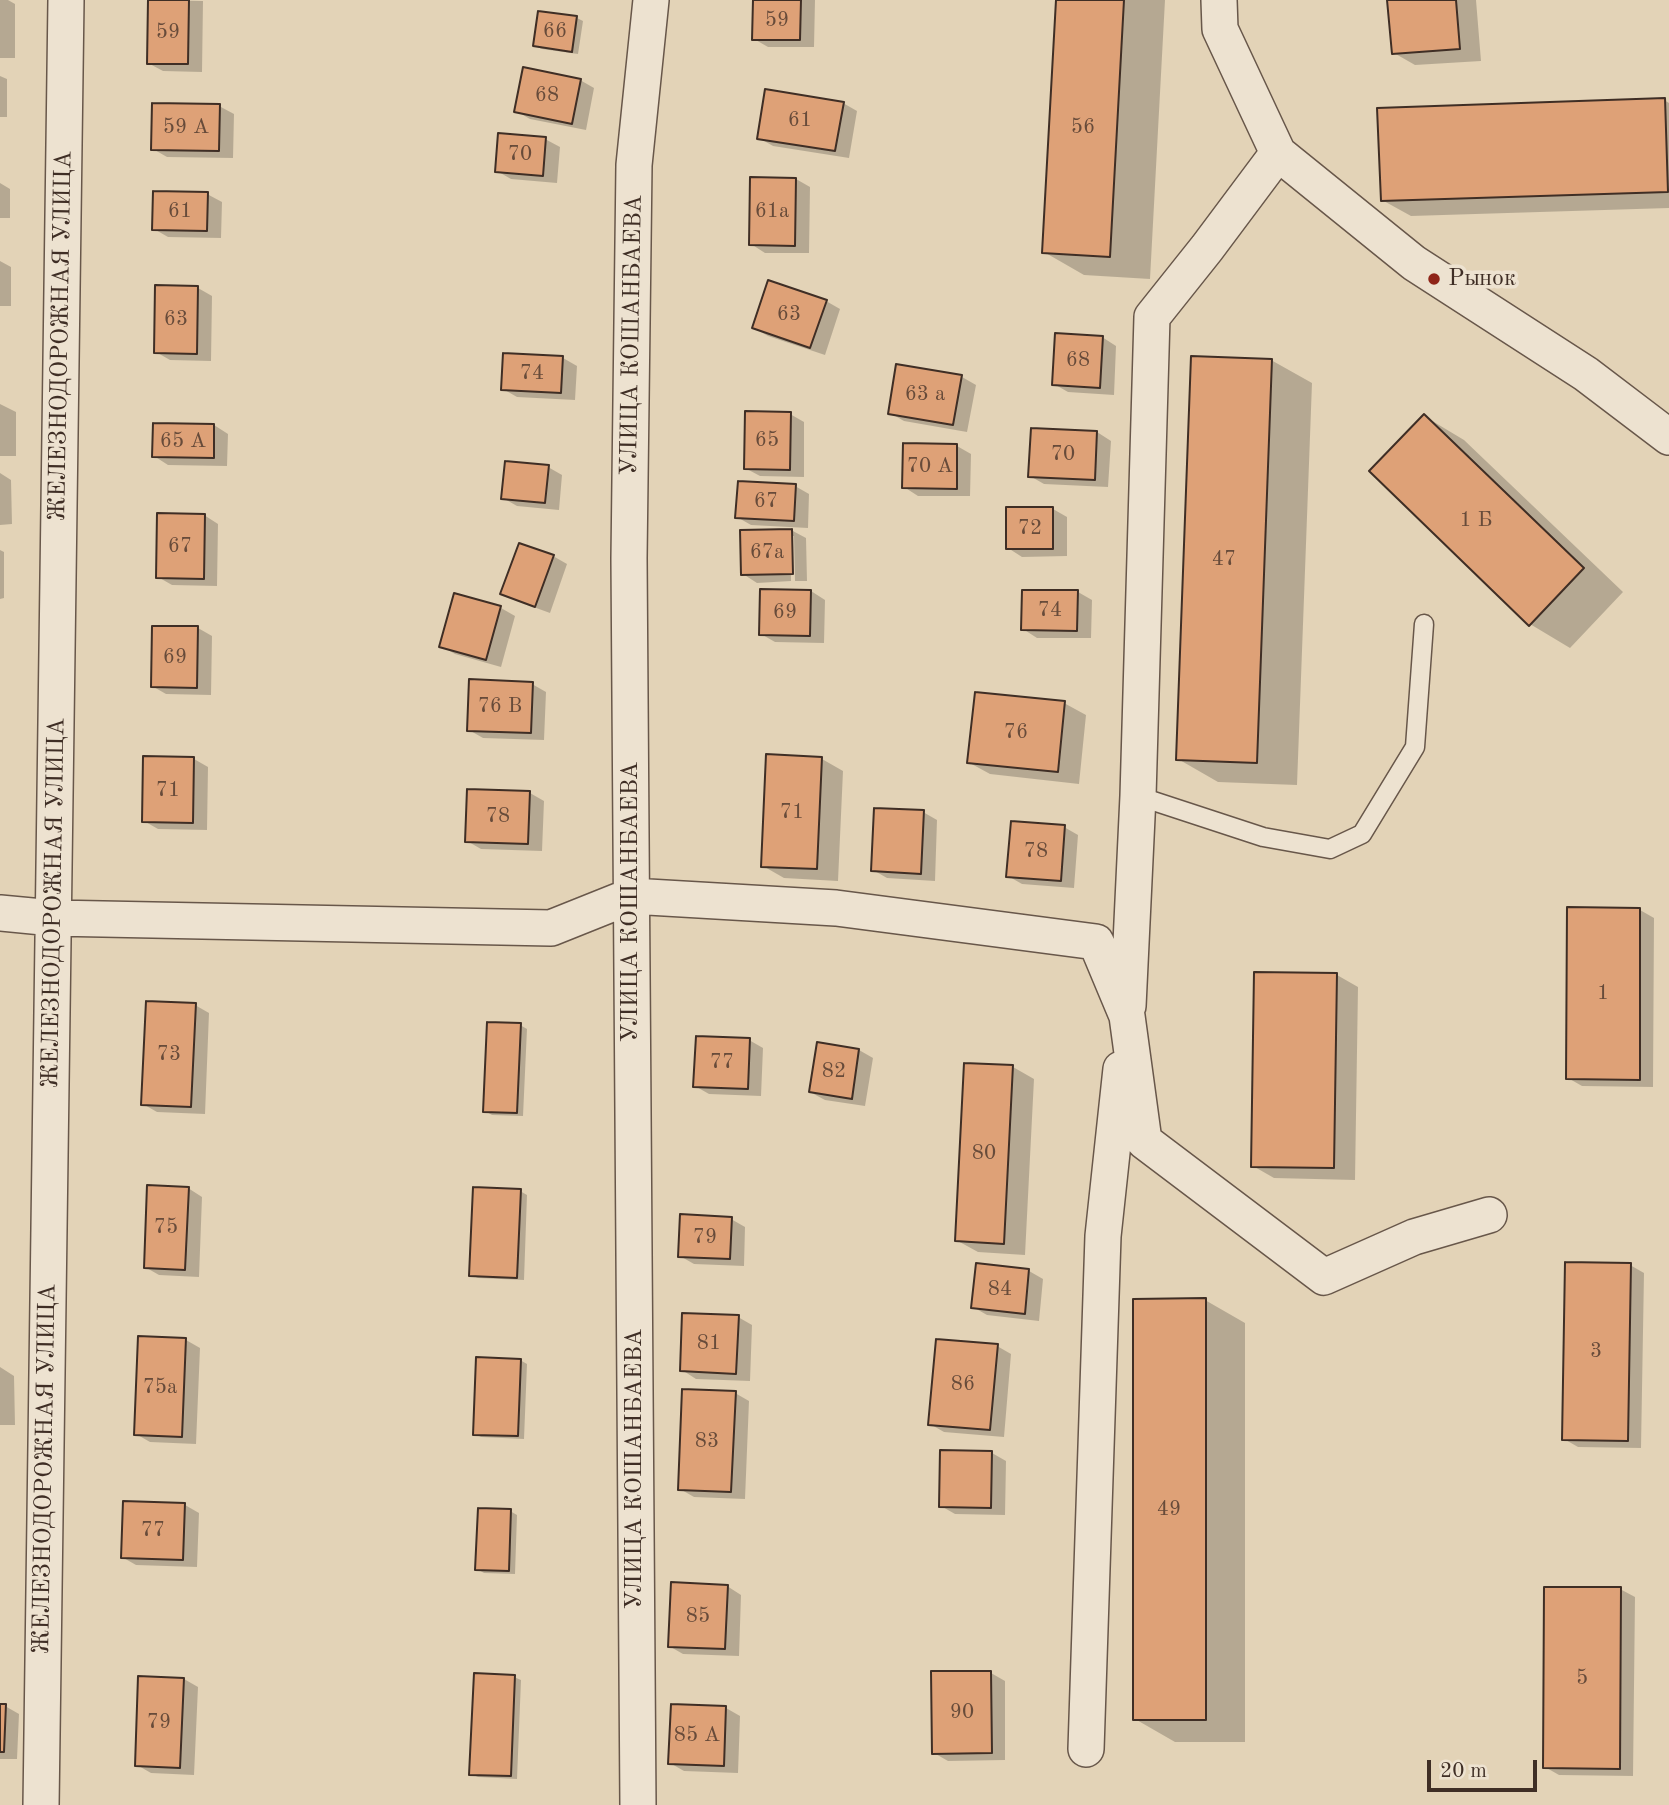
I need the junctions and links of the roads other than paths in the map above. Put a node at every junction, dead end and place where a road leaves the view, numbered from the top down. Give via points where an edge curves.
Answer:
1 (66, 0) edge
2 (651, 0) edge
3 (1219, 0) edge
4 (1278, 153) junction
5 (1669, 437) edge
6 (1424, 624) dead end
7 (1138, 796) junction
8 (631, 896) junction
9 (0, 913) edge
10 (54, 918) junction
11 (1127, 1016) junction
12 (1489, 1216) dead end
13 (1086, 1749) dead end
14 (41, 1805) edge
15 (638, 1805) edge

1 - 10 street, ЖЕЛЕЗНОДОРОЖНАЯ УЛИЦА
2 - 8 street, УЛИЦА КОШАНБАЕВА via 634,165
3 - 4 street via 1220,29
4 - 5 street via 1413,263 1586,374
4 - 7 street via 1152,317
6 - 7 lane via 1415,747 1362,834 1330,849 1263,838
7 - 11 street
8 - 10 street via 551,928
8 - 11 street via 836,908 1096,942
8 - 15 street, УЛИЦА КОШАНБАЕВА
9 - 10 street
10 - 14 street, ЖЕЛЕЗНОДОРОЖНАЯ УЛИЦА
11 - 12 street via 1144,1141 1324,1277 1414,1237
11 - 13 street via 1102,1236

